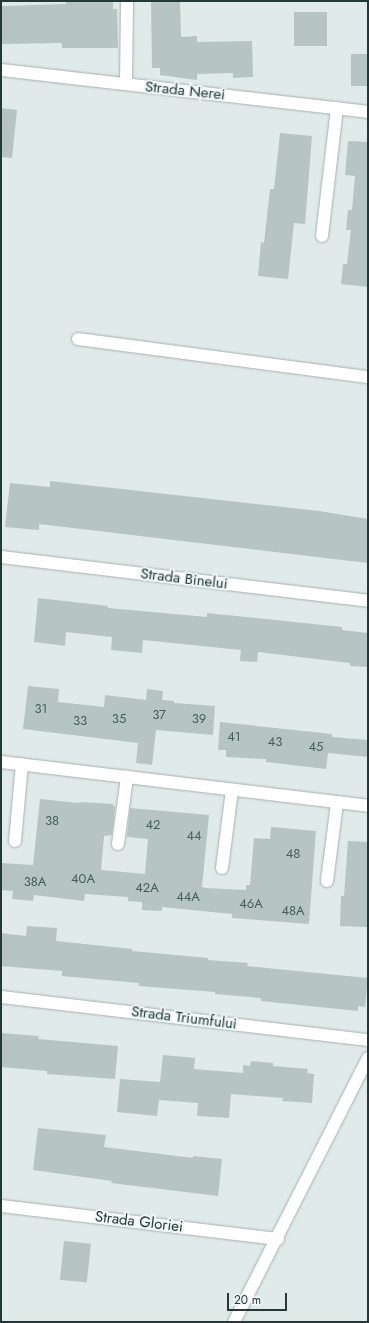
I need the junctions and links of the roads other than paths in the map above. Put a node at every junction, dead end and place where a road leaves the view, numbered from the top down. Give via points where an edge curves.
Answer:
1 (127, 1) edge
2 (1, 70) edge
3 (126, 84) junction
4 (337, 108) junction
5 (368, 112) edge
6 (322, 236) dead end
7 (78, 339) dead end
8 (368, 377) edge
9 (1, 557) edge
10 (368, 601) edge
11 (1, 762) edge
12 (22, 764) junction
13 (127, 776) junction
14 (232, 790) junction
15 (337, 803) junction
16 (368, 806) edge
17 (15, 841) dead end
18 (118, 844) dead end
19 (222, 868) dead end
20 (327, 881) dead end
21 (1, 997) edge
22 (368, 1040) edge
23 (368, 1058) edge
24 (1, 1206) edge
25 (278, 1238) junction
26 (234, 1322) edge

1 - 3 street
2 - 3 street, Strada Nerei
3 - 4 street, Strada Nerei
4 - 5 street, Strada Nerei
4 - 6 street
7 - 8 street
9 - 10 street, Strada Binelui
11 - 12 street
12 - 13 street
12 - 17 street
13 - 14 street
13 - 18 street
14 - 15 street
14 - 19 street
15 - 16 street
15 - 20 street
21 - 22 street, Strada Triumfului
23 - 25 street
24 - 25 street, Strada Gloriei
25 - 26 street

